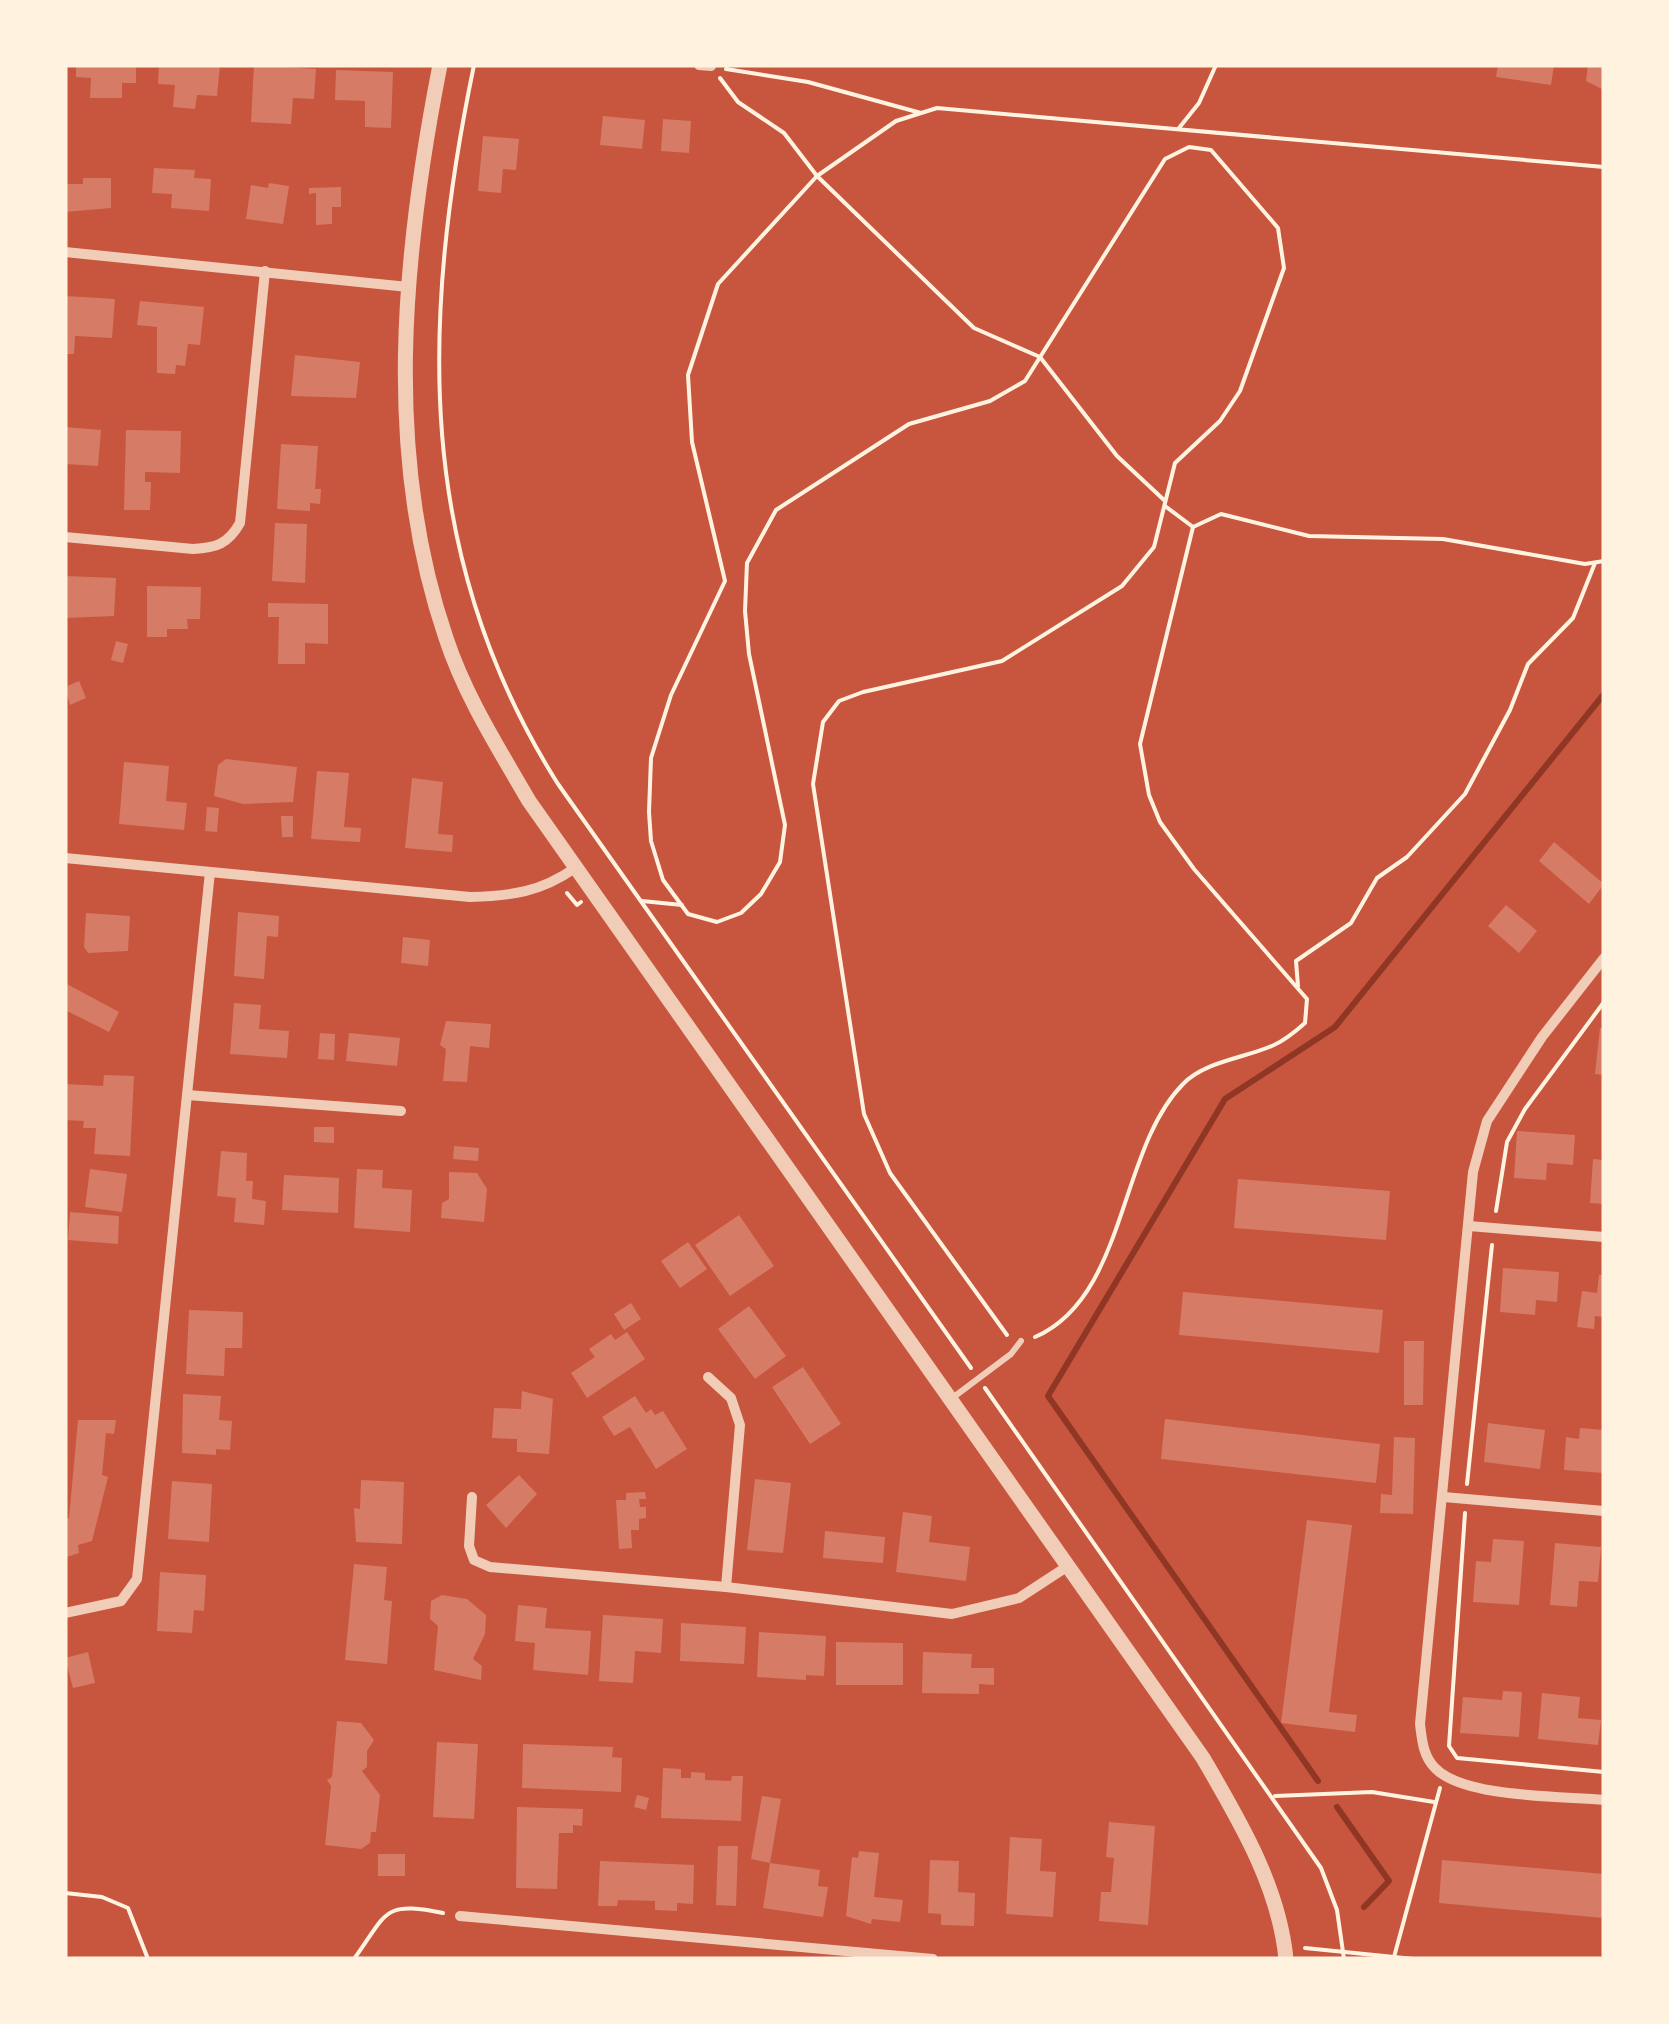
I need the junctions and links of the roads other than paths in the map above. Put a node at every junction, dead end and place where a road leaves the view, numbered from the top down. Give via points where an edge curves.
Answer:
1 (440, 65) edge
2 (699, 65) edge
3 (711, 66) edge
4 (65, 252) edge
5 (265, 271) junction
6 (408, 287) junction
7 (65, 536) edge
8 (65, 858) edge
9 (575, 868) junction
10 (210, 872) junction
11 (1604, 958) edge
12 (186, 1095) junction
13 (401, 1111) dead end
14 (1468, 1226) junction
15 (1604, 1237) edge
16 (1020, 1341) road end
17 (708, 1378) dead end
18 (950, 1400) junction
19 (472, 1497) dead end
20 (1444, 1497) junction
21 (1604, 1512) edge
22 (1068, 1566) junction
23 (726, 1587) junction
24 (65, 1613) edge
25 (1604, 1800) edge
26 (460, 1916) road end
27 (934, 1959) edge
28 (1286, 1959) edge

1 - 6 street
2 - 3 street
4 - 5 street
5 - 6 street
5 - 7 street via 240,523 232,538 193,549
6 - 9 street via 409,470 446,639 484,722
8 - 10 street
9 - 10 street via 545,888 470,897
9 - 18 street
10 - 12 street
11 - 14 street via 1487,1121 1472,1172
12 - 13 street
12 - 24 street via 137,1579 122,1601
14 - 15 street
14 - 20 street
16 - 18 lane
17 - 23 street via 731,1398 740,1425
18 - 22 street
19 - 23 street via 469,1546 474,1560 490,1567
20 - 21 street
20 - 25 street via 1420,1724 1432,1766 1462,1786
22 - 23 street via 1019,1598 952,1614
22 - 28 street via 1242,1824 1270,1890
26 - 27 street

